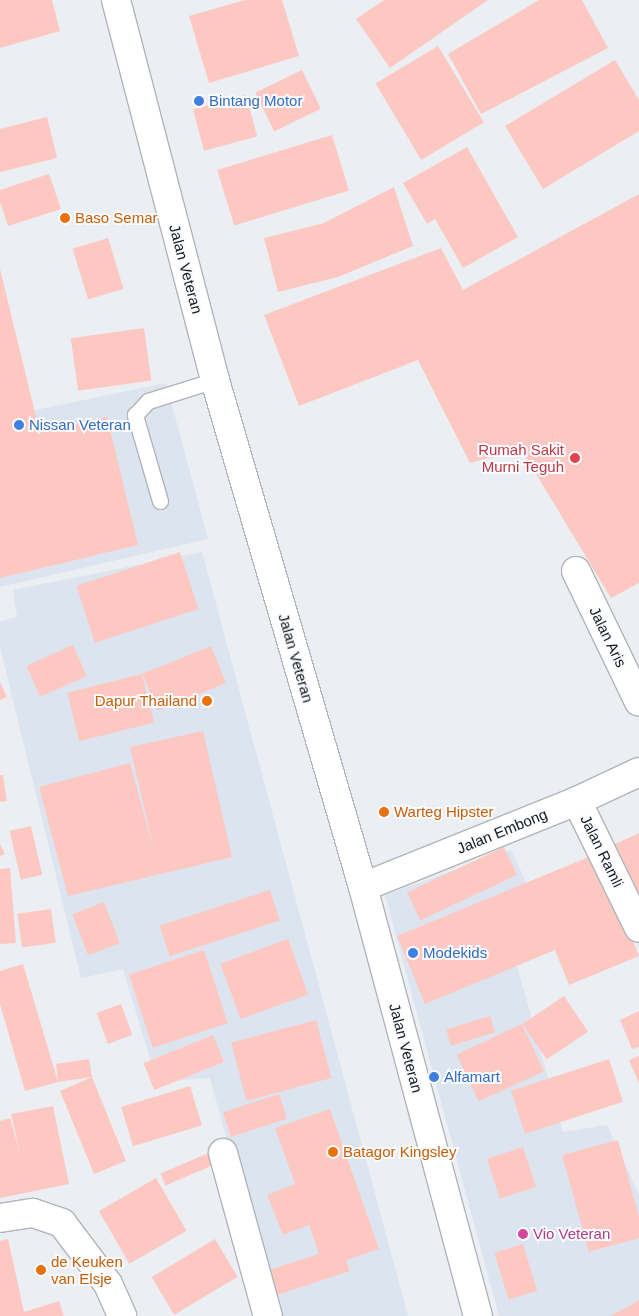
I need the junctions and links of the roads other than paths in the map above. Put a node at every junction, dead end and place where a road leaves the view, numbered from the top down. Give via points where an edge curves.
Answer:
1 (116, 0) edge
2 (215, 380) junction
3 (160, 501) dead end
4 (576, 572) dead end
5 (639, 702) edge
6 (639, 772) edge
7 (577, 801) junction
8 (363, 887) junction
9 (639, 928) edge
10 (223, 1153) dead end
11 (0, 1218) edge
12 (122, 1316) edge
13 (268, 1316) edge
14 (478, 1316) edge

1 - 2 main road, Jalan Veteran
2 - 3 lane via 148,401 135,416
2 - 8 main road, Jalan Veteran
4 - 5 main road, Jalan Aris
6 - 7 main road, Jalan Embong
7 - 8 main road, Jalan Embong
7 - 9 main road, Jalan Ramli
8 - 14 main road, Jalan Veteran
10 - 13 main road
11 - 12 main road via 33,1213 62,1223 108,1284

